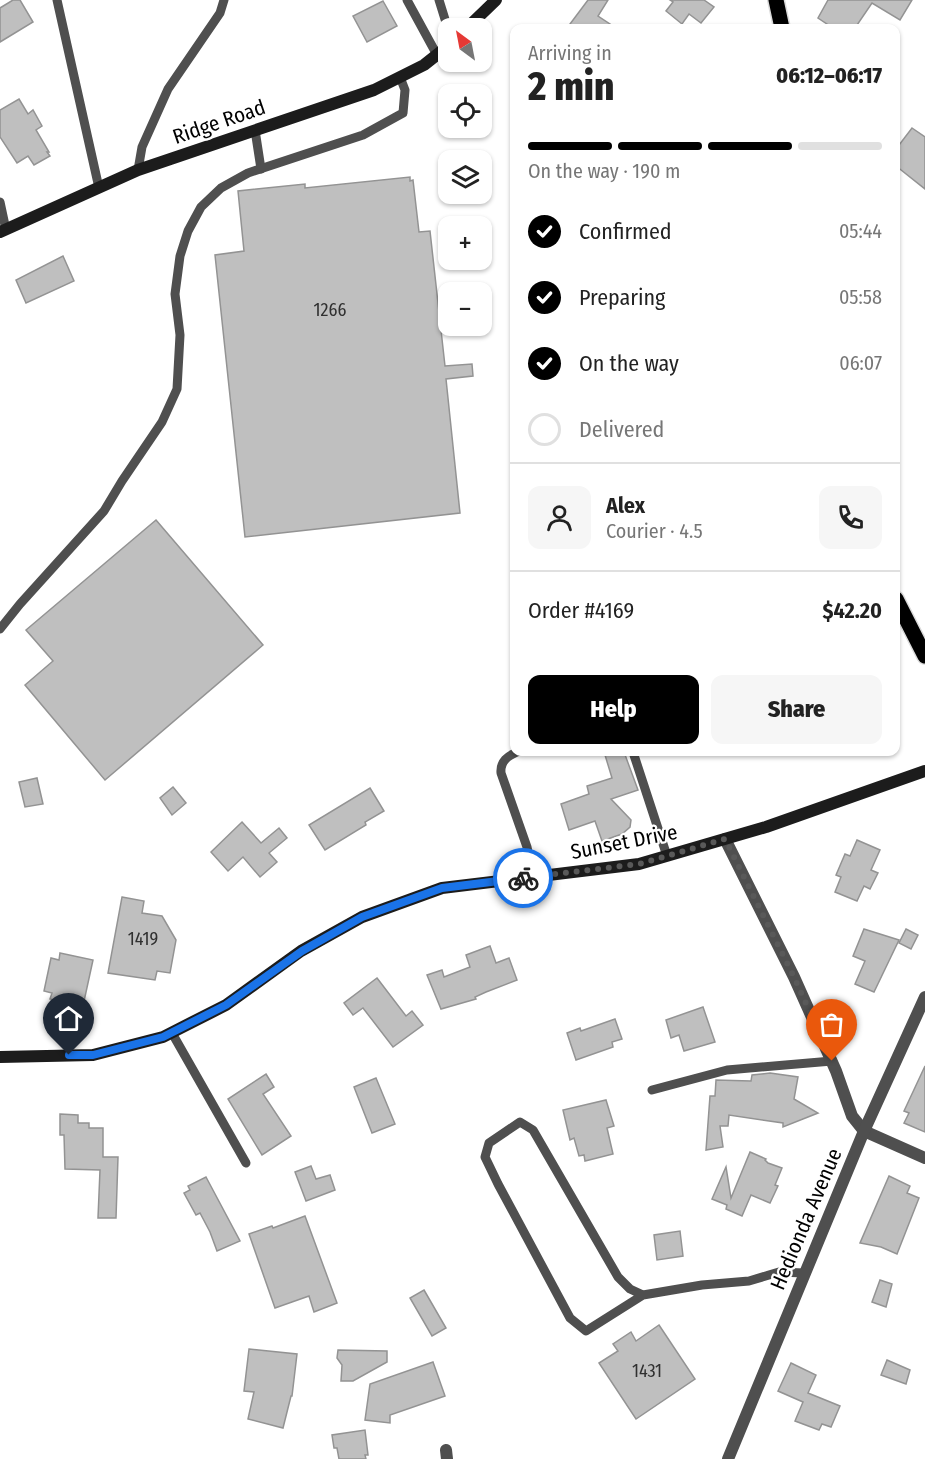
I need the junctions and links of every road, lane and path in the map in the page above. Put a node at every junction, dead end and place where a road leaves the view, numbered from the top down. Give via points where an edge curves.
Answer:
1 (57, 0) edge
2 (224, 0) edge
3 (407, 0) edge
4 (439, 0) edge
5 (496, 0) edge
6 (776, 0) edge
7 (445, 18) edge
8 (477, 18) edge
9 (781, 24) edge
10 (436, 56) joint
11 (400, 77) junction
12 (255, 130) junction
13 (261, 169) junction
14 (138, 170) junction
15 (99, 188) junction
16 (0, 202) edge
17 (3, 231) edge
18 (900, 607) edge
19 (0, 629) edge
20 (925, 657) edge
21 (510, 756) edge
22 (634, 756) edge
23 (925, 771) edge
24 (725, 839) junction
25 (667, 856) junction
26 (533, 877) junction
27 (925, 997) edge
28 (172, 1033) junction
29 (0, 1057) edge
30 (832, 1061) junction
31 (652, 1090) dead end
32 (864, 1131) junction
33 (925, 1158) edge
34 (246, 1163) dead end
35 (804, 1273) junction
36 (643, 1295) junction
37 (728, 1459) edge

1 - 15 lane
2 - 14 lane via 220,13 168,89 142,147
3 - 10 lane
4 - 7 lane
5 - 8 main road
6 - 9 main road
10 - 11 main road, Ridge Road
11 - 12 main road, Ridge Road via 374,90
11 - 13 lane via 405,90 403,113 363,135
12 - 13 lane
12 - 14 main road, Ridge Road
13 - 19 lane via 221,188 201,207 188,231 175,294 180,335 177,389 162,422 104,511
14 - 15 main road, Ridge Road
15 - 17 main road, Ridge Road
16 - 17 lane
18 - 20 main road
21 - 26 lane via 501,766 501,773
22 - 25 lane
23 - 24 main road, Sunset Drive
24 - 25 main road, Sunset Drive
24 - 30 street
25 - 26 main road, Sunset Drive via 639,864
26 - 28 main road, Sunset Drive via 442,888 362,917 302,951 226,1005
27 - 32 street, Hedionda Avenue
28 - 29 main road, Sunset Drive via 93,1055
28 - 34 lane
30 - 31 lane via 727,1070
30 - 32 street via 852,1116
32 - 33 street
32 - 35 street, Hedionda Avenue
35 - 36 lane via 779,1272 749,1281
35 - 37 street, Hedionda Avenue
36 - 36 lane via 618,1277 533,1130 520,1122 489,1143 485,1157 489,1166 570,1318 586,1331

